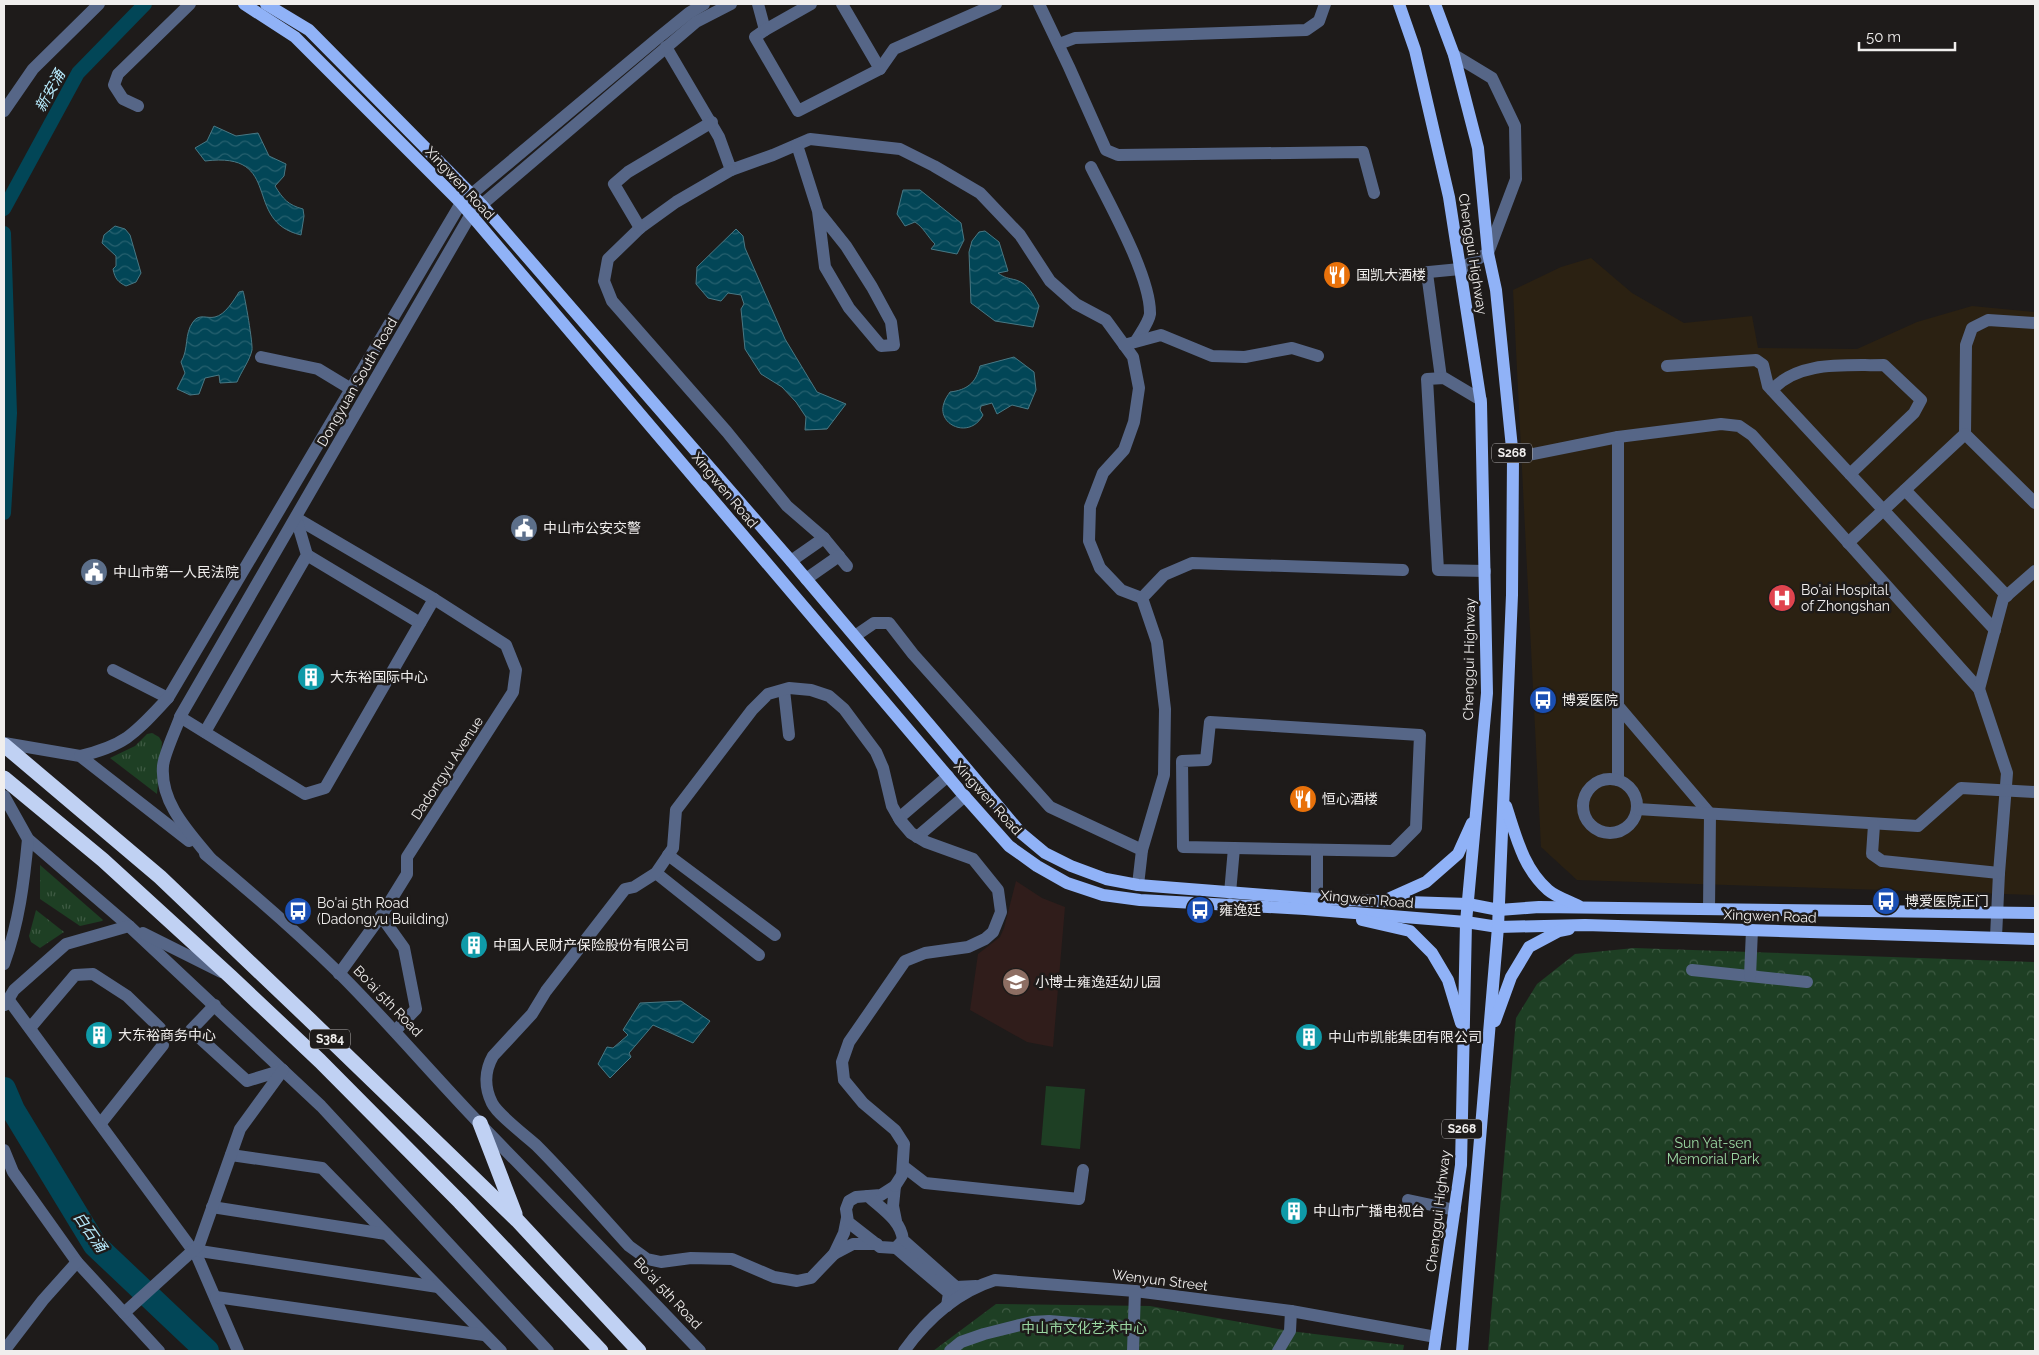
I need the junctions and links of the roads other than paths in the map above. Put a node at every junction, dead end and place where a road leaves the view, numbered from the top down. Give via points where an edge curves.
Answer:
1 (99, 4) edge
2 (190, 4) edge
3 (244, 4) edge
4 (266, 4) edge
5 (704, 4) edge
6 (731, 4) edge
7 (758, 4) edge
8 (811, 4) edge
9 (842, 4) edge
10 (996, 4) edge
11 (1039, 4) edge
12 (1326, 4) edge
13 (1399, 4) edge
14 (1435, 4) edge
15 (765, 30) junction
16 (1058, 44) junction
17 (666, 47) junction
18 (1454, 55) junction
19 (880, 70) junction
20 (138, 106) dead end
21 (4, 111) edge
22 (712, 122) junction
23 (797, 145) junction
24 (1091, 167) dead end
25 (731, 170) junction
26 (1374, 193) dead end
27 (466, 199) junction
28 (481, 204) junction
29 (818, 211) junction
30 (471, 214) junction
31 (640, 228) junction
32 (1488, 253) junction
33 (1460, 269) junction
34 (1427, 272) junction
35 (1398, 275) dead end
36 (2035, 324) edge
37 (1130, 343) junction
38 (1318, 356) dead end
39 (261, 357) dead end
40 (1667, 366) dead end
41 (1441, 378) junction
42 (351, 389) junction
43 (1772, 390) junction
44 (1480, 400) junction
45 (1965, 434) junction
46 (1618, 437) junction
47 (1513, 458) junction
48 (1850, 474) junction
49 (1905, 490) junction
50 (2035, 502) edge
51 (1883, 510) junction
52 (296, 518) junction
53 (824, 538) junction
54 (1848, 543) junction
55 (307, 555) junction
56 (791, 561) junction
57 (1403, 570) dead end
58 (1485, 571) junction
59 (2035, 571) edge
60 (806, 578) junction
61 (2007, 596) junction
62 (1142, 598) junction
63 (434, 599) junction
64 (420, 623) junction
65 (1995, 630) junction
66 (854, 636) junction
67 (113, 670) dead end
68 (1979, 689) junction
69 (784, 690) junction
70 (168, 698) junction
71 (1618, 706) junction
72 (180, 717) junction
73 (205, 732) junction
74 (788, 735) dead end
75 (4, 744) edge
76 (80, 756) junction
77 (948, 776) junction
78 (4, 778) edge
79 (1618, 780) junction
80 (2006, 790) junction
81 (2035, 792) edge
82 (4, 796) edge
83 (965, 796) junction
84 (1503, 799) junction
85 (1637, 809) junction
86 (1476, 814) junction
87 (1710, 814) junction
88 (898, 818) junction
89 (1874, 825) junction
90 (917, 837) junction
91 (28, 839) junction
92 (1234, 848) junction
93 (1142, 850) junction
94 (1317, 850) junction
95 (668, 855) junction
96 (211, 859) junction
97 (656, 873) junction
98 (1999, 873) junction
99 (1138, 885) junction
100 (1230, 893) junction
101 (1317, 899) junction
102 (1382, 901) junction
103 (1468, 904) junction
104 (1581, 908) junction
105 (1305, 909) junction
106 (1709, 909) junction
107 (1499, 910) junction
108 (1998, 913) junction
109 (2035, 913) edge
110 (380, 916) junction
111 (1466, 922) junction
112 (1585, 925) junction
113 (129, 926) junction
114 (1498, 927) junction
115 (1752, 930) junction
116 (775, 935) dead end
117 (1996, 937) junction
118 (2035, 939) edge
119 (759, 955) dead end
120 (4, 964) edge
121 (1692, 970) dead end
122 (339, 974) junction
123 (231, 976) junction
124 (1750, 976) junction
125 (1807, 982) dead end
126 (6, 1002) edge
127 (215, 1005) junction
128 (30, 1028) junction
129 (395, 1031) junction
130 (1464, 1033) junction
131 (1489, 1037) junction
132 (283, 1070) junction
133 (101, 1123) junction
134 (480, 1123) junction
135 (4, 1150) edge
136 (231, 1155) junction
137 (903, 1166) junction
138 (1083, 1170) dead end
139 (896, 1186) junction
140 (868, 1196) junction
141 (1408, 1200) dead end
142 (212, 1207) junction
143 (1455, 1210) junction
144 (847, 1218) junction
145 (517, 1220) junction
146 (896, 1221) junction
147 (386, 1234) junction
148 (877, 1244) junction
149 (899, 1244) junction
150 (193, 1250) junction
151 (834, 1254) junction
152 (77, 1262) junction
153 (976, 1286) junction
154 (438, 1287) junction
155 (1135, 1291) junction
156 (216, 1297) junction
157 (947, 1306) junction
158 (1291, 1311) junction
159 (124, 1313) junction
160 (1134, 1328) junction
161 (484, 1335) junction
162 (1436, 1337) junction
163 (4, 1351) edge
164 (159, 1351) edge
165 (238, 1351) edge
166 (501, 1351) edge
167 (548, 1351) edge
168 (601, 1351) edge
169 (639, 1351) edge
170 (700, 1351) edge
171 (904, 1351) edge
172 (950, 1351) edge
173 (1133, 1351) edge
174 (1278, 1351) edge
175 (1434, 1351) edge
176 (1462, 1351) edge

1 - 21 street via 33,69
2 - 20 street via 118,74 114,85 123,99
3 - 27 main road, Xingwen Road via 295,37
4 - 27 main road, Xingwen Road via 308,30
5 - 27 street, Dongyuan South Road
6 - 17 street, Dongyuan South Road via 696,22
7 - 15 street
8 - 15 street
9 - 19 street
10 - 19 street via 894,49
11 - 16 street
12 - 16 street via 1319,21 1306,30 1075,38
13 - 33 main road, Chenggui Highway / S268 via 1415,50 1449,197
14 - 18 main road, Chenggui Highway / S268
15 - 19 street via 755,37 798,110
16 - 26 street via 1106,150 1118,155 1363,152
17 - 22 street
17 - 28 street, Dongyuan South Road
18 - 32 main road, Chenggui Highway / S268 via 1478,148
18 - 32 street via 1492,78 1516,126 1516,179
22 - 25 street
22 - 31 street via 628,172 614,184
23 - 25 street
23 - 29 street
23 - 37 street via 810,139 900,149 980,193 1020,235 1050,281 1076,304 1106,320
24 - 37 street via 1124,233 1147,290 1150,316
25 - 31 street via 676,202
27 - 28 main road, Xingwen Road
27 - 30 main road, Xingwen Road
27 - 42 street, Dongyuan South Road
28 - 30 street, Dongyuan South Road
28 - 56 main road, Xingwen Road
29 - 29 street via 825,267 849,308 881,346 894,345 891,322 872,287 846,246
30 - 52 street, Dongyuan South Road
30 - 77 main road, Xingwen Road
31 - 53 street via 608,259 604,281 612,300 787,506
32 - 33 street
32 - 47 main road, Chenggui Highway / S268 via 1496,290
33 - 34 street
33 - 44 main road, Chenggui Highway / S268
34 - 35 street
34 - 41 street
36 - 45 street via 1988,320 1972,328 1966,344
37 - 38 street via 1161,335 1212,356 1245,357 1292,348
37 - 62 street via 1139,388 1134,422 1124,450 1103,473 1090,508 1089,541 1100,568 1121,590
39 - 42 street via 318,369
40 - 43 street via 1756,360 1762,365
41 - 44 street
41 - 58 street via 1427,379 1438,570
42 - 70 street, Dongyuan South Road
43 - 48 street
43 - 48 street via 1781,381 1807,369 1884,364 1921,400 1914,412
44 - 58 main road, Chenggui Highway / S268
45 - 49 street
45 - 50 street
46 - 47 street
46 - 54 street via 1721,424 1739,426 1752,435
46 - 71 street
47 - 84 main road, Chenggui Highway / S268 via 1512,595
48 - 51 street
49 - 51 street
49 - 61 street
51 - 54 street
51 - 65 street
52 - 55 street
52 - 63 street, Dadongyu Avenue
52 - 72 street, Dongyuan South Road
53 - 56 street
53 - 60 street via 843,561
54 - 68 street
55 - 64 street
55 - 73 street
56 - 60 main road, Xingwen Road
57 - 62 street via 1192,563 1164,575
58 - 86 main road, Chenggui Highway / S268 via 1487,693
59 - 61 street
60 - 66 main road, Xingwen Road
61 - 65 street via 2003,599
62 - 93 street via 1157,642 1165,709 1164,775
63 - 64 street
63 - 110 street, Dadongyu Avenue via 506,645 516,670 513,692 407,857 407,874
64 - 73 street via 325,788 305,794
65 - 68 street
66 - 93 street via 874,623 889,623 1050,807
66 - 99 main road, Xingwen Road via 1021,833 1045,853 1071,866 1106,879
67 - 70 street
68 - 80 street via 2008,773
69 - 74 street
69 - 88 street via 811,690 829,696 844,709 876,752
69 - 95 street via 768,694 752,710 676,810 673,848
70 - 76 street, Dongyuan South Road via 123,742
71 - 79 street
71 - 87 street
72 - 73 street
72 - 96 street, Dongyuan South Road via 163,764 166,793 180,821
75 - 76 street, Bo'ai 5th Road
75 - 145 highway, Bo'ai 5th Road / S384 via 160,877
76 - 96 street, Bo'ai 5th Road
77 - 83 main road, Xingwen Road
77 - 88 street
78 - 123 highway, S384 via 103,860
79 - 85 street via 1633,791
79 - 85 street via 1609,778 1592,785 1584,800 1585,817 1597,829 1613,833 1629,826
80 - 81 street
80 - 89 street via 1961,788 1918,826
80 - 98 street
82 - 91 street
83 - 90 street
83 - 105 main road, Xingwen Road via 1009,846 1067,883 1103,895
84 - 104 main road via 1530,870 1549,890
84 - 107 main road, Chenggui Highway / S268
85 - 87 street
86 - 102 main road via 1458,854 1426,882
86 - 103 main road, Chenggui Highway / S268
87 - 89 street
87 - 106 street
88 - 90 street
89 - 98 street via 1872,854 1882,861
90 - 137 street via 973,859 998,890 1001,912 993,932 985,939 968,947 925,953 905,960 849,1042 842,1062 844,1080 863,1103 895,1130 904,1144
91 - 113 street
91 - 120 street via 22,893
92 - 94 street
92 - 94 street via 1183,847 1182,761 1206,760 1210,722 1420,735 1416,828 1393,851
92 - 100 street
93 - 99 street
94 - 101 street
95 - 97 street
95 - 116 street
96 - 122 street, Bo'ai 5th Road
97 - 119 street
97 - 151 street via 634,887 624,889 532,1014 493,1056 486,1078 493,1104 629,1246 646,1259 660,1262 691,1258 732,1259 774,1277 797,1282 811,1278
98 - 108 street
99 - 100 main road, Xingwen Road
100 - 101 main road, Xingwen Road
101 - 102 main road, Xingwen Road
102 - 103 main road, Xingwen Road
103 - 107 main road, Xingwen Road
103 - 111 main road, Chenggui Highway / S268
104 - 106 main road, Xingwen Road
104 - 107 main road, Xingwen Road
105 - 111 main road, Xingwen Road
105 - 130 main road via 1410,931 1432,953 1448,980
106 - 108 main road, Xingwen Road
107 - 114 main road, Chenggui Highway / S268
108 - 109 main road, Xingwen Road
108 - 117 street
110 - 122 street, Dadongyu Avenue
110 - 129 street via 404,948 416,1009
111 - 114 main road, Xingwen Road
111 - 130 main road, Chenggui Highway / S268
112 - 114 main road, Xingwen Road
112 - 115 main road, Xingwen Road
112 - 131 main road via 1559,932 1529,947 1511,977
113 - 123 street
113 - 126 street via 66,944 14,990
113 - 127 street
114 - 131 main road, Chenggui Highway / S268
115 - 117 main road, Xingwen Road
115 - 124 street
117 - 118 main road, Xingwen Road
121 - 124 street
122 - 129 street, Bo'ai 5th Road
123 - 168 highway, S384 via 460,1202
124 - 125 street
126 - 128 street
127 - 132 street
127 - 132 street via 191,1030 248,1081
128 - 133 street
128 - 133 street via 75,975 93,974 127,996 160,1028 164,1045
129 - 134 street, Bo'ai 5th Road
130 - 143 main road, Chenggui Highway / S268 via 1461,1165
131 - 176 main road, Chenggui Highway / S268
132 - 136 street via 240,1129
132 - 167 street via 321,1106
133 - 150 street
134 - 145 highway
134 - 170 street, Bo'ai 5th Road
135 - 152 street via 14,1172
136 - 142 street
136 - 147 street via 322,1168
137 - 138 street via 926,1183 1079,1199
137 - 139 street
139 - 140 street via 881,1195
139 - 146 street via 893,1206
140 - 144 street via 849,1201
140 - 146 street
141 - 143 street
142 - 147 street
142 - 150 street via 199,1245
143 - 162 main road, Chenggui Highway / S268
144 - 148 street
144 - 151 street
145 - 169 highway, Bo'ai 5th Road / S384
146 - 149 street via 902,1230
147 - 154 street
148 - 149 street via 889,1249
148 - 151 street via 853,1244
149 - 153 street via 956,1287
149 - 157 street via 949,1293
150 - 154 street
150 - 156 street
150 - 159 street
152 - 159 street
152 - 163 street
153 - 155 street, Wenyun Street via 995,1280
153 - 157 street, Wenyun Street
154 - 161 street
155 - 158 street, Wenyun Street
155 - 160 street
156 - 161 street
156 - 165 street
157 - 171 street, Wenyun Street via 916,1334
158 - 162 street, Wenyun Street
158 - 174 street via 1290,1331
159 - 164 street
160 - 172 street via 1032,1322 984,1334 962,1342
160 - 173 street
161 - 166 street
162 - 175 main road, Chenggui Highway / S268

